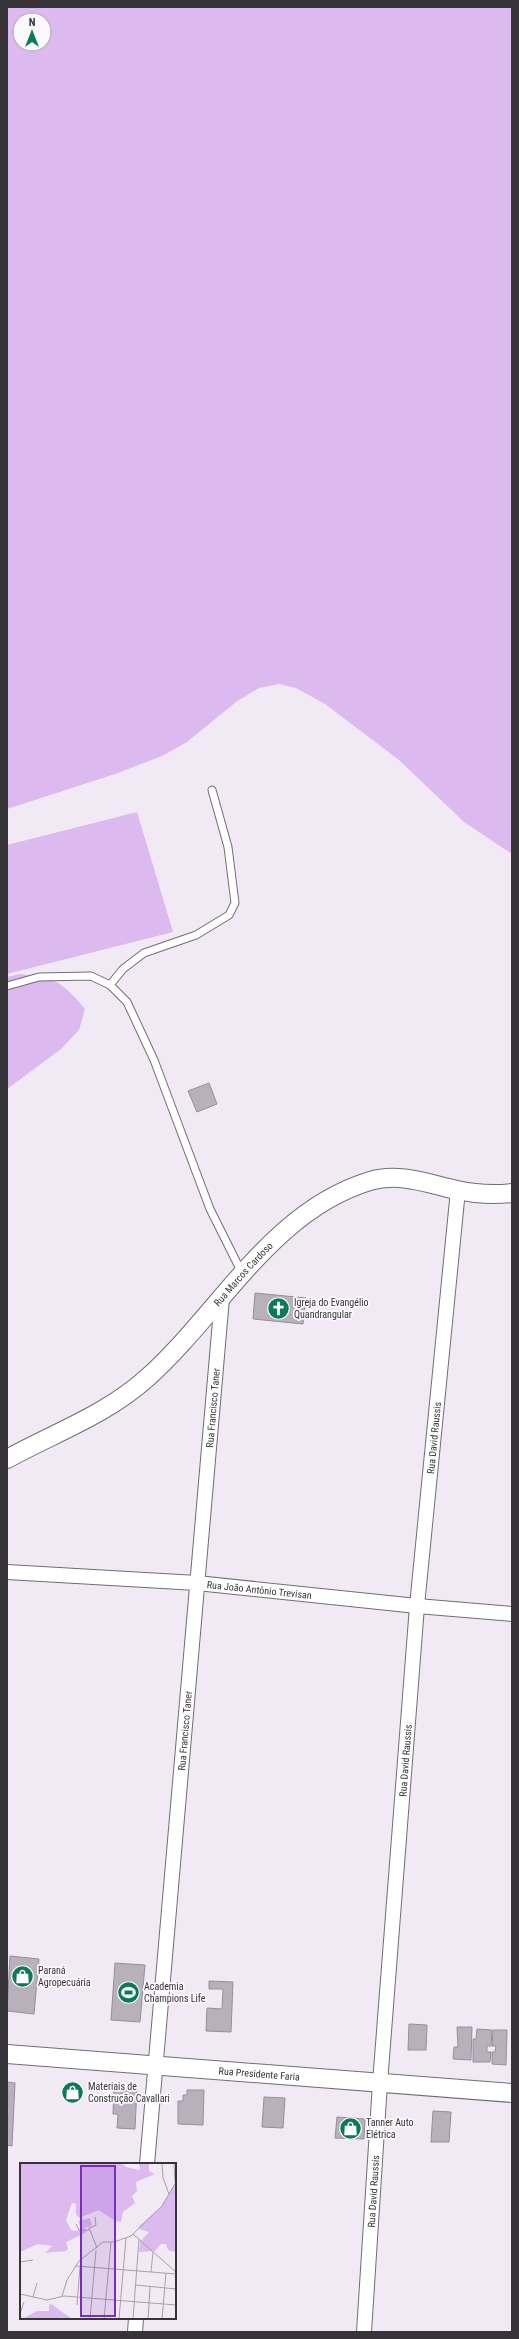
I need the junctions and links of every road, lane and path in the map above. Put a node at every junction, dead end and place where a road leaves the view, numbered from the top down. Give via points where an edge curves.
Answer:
1 (212, 790) dead end
2 (110, 985) junction
3 (7, 986) edge
4 (458, 1190) junction
5 (512, 1193) edge
6 (242, 1273) junction
7 (222, 1298) junction
8 (7, 1459) edge
9 (7, 1572) edge
10 (197, 1583) junction
11 (417, 1606) junction
12 (512, 1614) edge
13 (7, 2054) edge
14 (154, 2065) junction
15 (380, 2083) junction
16 (512, 2093) edge
17 (147, 2163) edge
18 (136, 2319) edge
19 (135, 2332) edge
20 (364, 2332) edge

1 - 2 lane via 228,847 235,902 229,915 196,935 144,953 123,969
2 - 3 lane via 91,976 68,975 39,977
2 - 6 lane via 127,1002 140,1029 210,1209
4 - 5 street, Rua Marcos Cardoso via 483,1194
4 - 6 street, Rua Marcos Cardoso via 400,1178 371,1180 308,1212
4 - 11 street, Rua David Raussis
6 - 7 street, Rua Marcos Cardoso
7 - 8 street, Rua Marcos Cardoso via 166,1359 129,1393 84,1421
7 - 10 street, Rua Francisco Taner
9 - 10 street, Rua João Antônio Trevisan
10 - 11 street, Rua João Antônio Trevisan
10 - 14 street, Rua Francisco Taner
11 - 12 street, Rua João Antônio Trevisan
11 - 15 street, Rua David Raussis
13 - 14 street, Rua Presidente Faria
14 - 15 street, Rua Presidente Faria
14 - 17 street, Rua Francisco Taner
15 - 16 street, Rua Presidente Faria
15 - 20 street, Rua David Raussis
18 - 19 street

